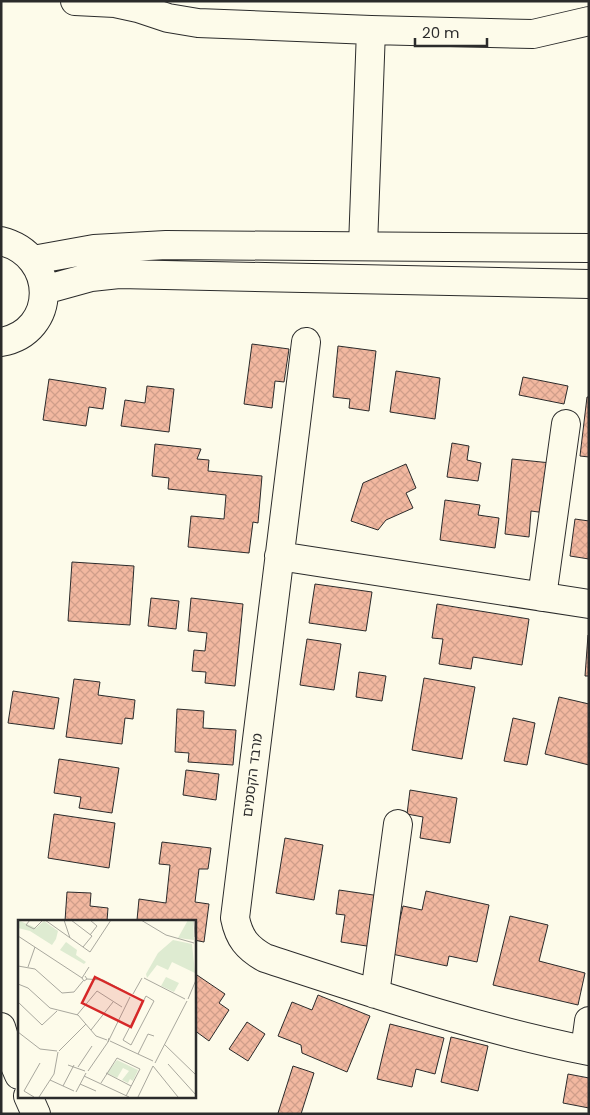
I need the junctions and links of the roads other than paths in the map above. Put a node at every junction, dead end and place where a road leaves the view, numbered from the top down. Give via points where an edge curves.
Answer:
1 (75, 1) edge
2 (589, 20) edge
3 (372, 30) junction
4 (1, 241) edge
5 (364, 246) junction
6 (589, 248) edge
7 (33, 260) junction
8 (589, 284) edge
9 (44, 290) junction
10 (1, 342) edge
11 (306, 342) dead end
12 (566, 424) dead end
13 (280, 556) junction
14 (542, 597) junction
15 (589, 604) edge
16 (398, 824) dead end
17 (375, 994) junction
18 (589, 1021) edge
19 (1, 1027) edge
20 (587, 1051) edge
21 (18, 1073) edge
22 (29, 1098) edge
23 (36, 1114) edge

1 - 3 street via 115,3 198,23
2 - 3 street via 533,34
3 - 5 street
4 - 7 street via 13,244
5 - 6 street
5 - 7 street via 156,245 94,249
7 - 9 street via 39,269
8 - 9 street via 120,274 91,277
9 - 10 street via 35,321 26,331
11 - 13 street, מרבד הקסמים
12 - 14 street
13 - 14 street
13 - 17 street, מרבד הקסמים via 235,918 238,932 245,943 264,958
14 - 15 street
16 - 17 street
17 - 20 street, מרבד הקסמים via 487,1028
18 - 20 street
19 - 21 street
22 - 23 street

